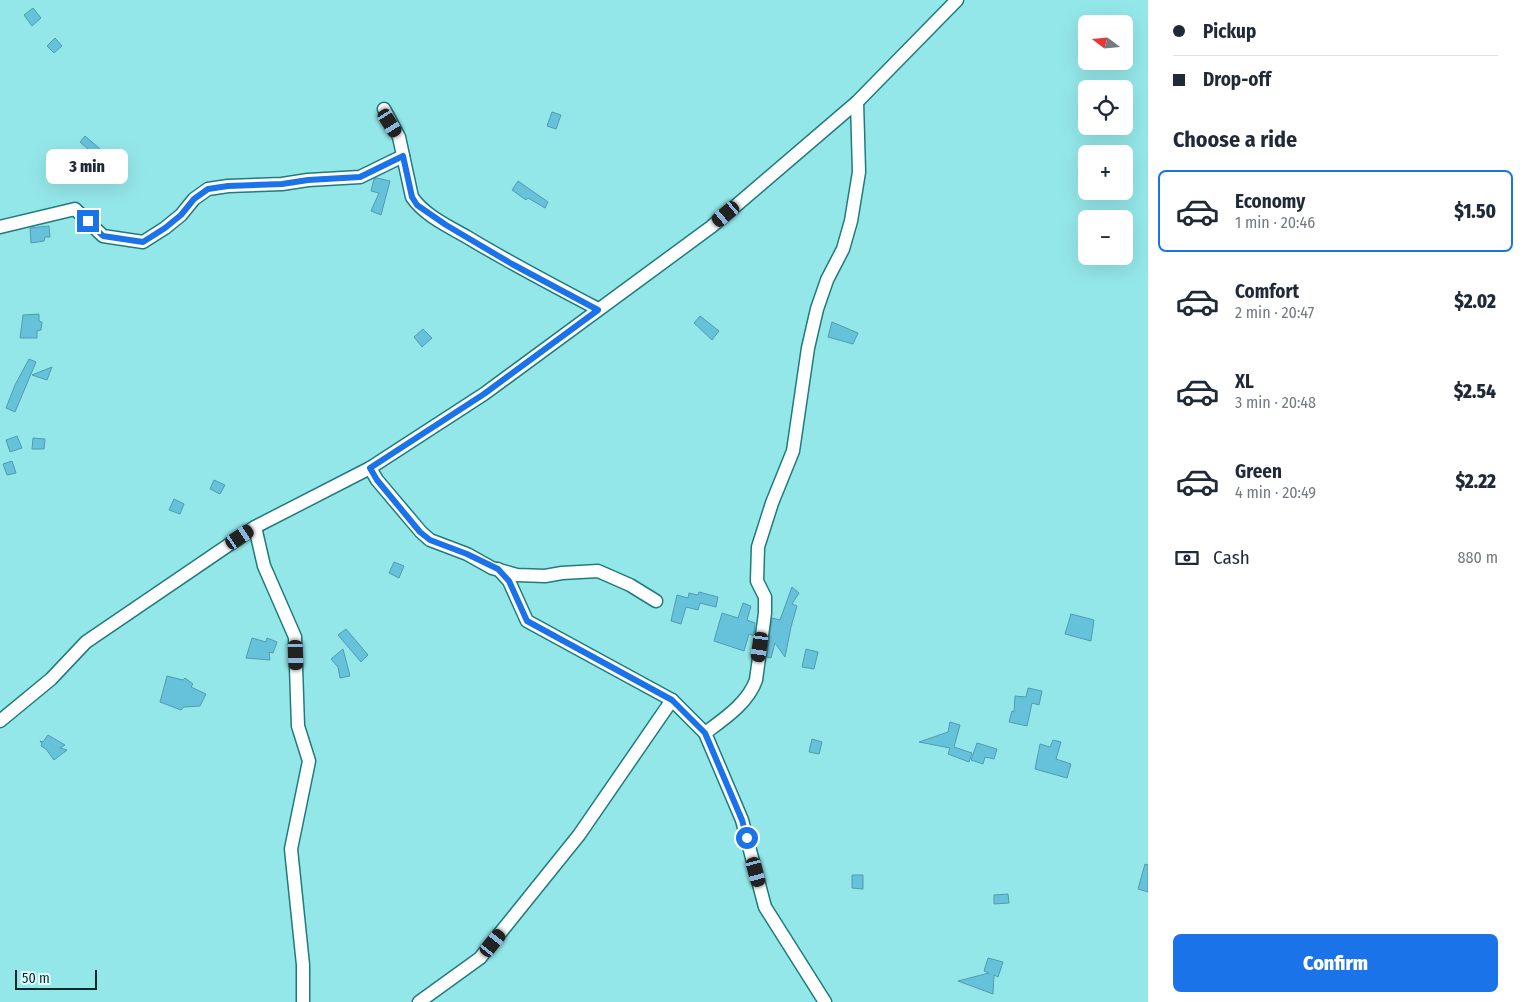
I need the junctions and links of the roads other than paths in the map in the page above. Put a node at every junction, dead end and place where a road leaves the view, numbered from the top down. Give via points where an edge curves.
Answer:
1 (957, 0) edge
2 (857, 102) junction
3 (384, 109) dead end
4 (403, 156) junction
5 (0, 227) edge
6 (598, 310) junction
7 (370, 468) junction
8 (255, 527) junction
9 (498, 569) junction
10 (656, 602) dead end
11 (672, 700) junction
12 (0, 721) edge
13 (705, 733) junction
14 (805, 979) dead end
15 (303, 1002) edge
16 (418, 1002) edge
17 (824, 1002) edge

1 - 2 street
2 - 6 street via 711,227
2 - 13 street via 859,172 851,221 843,249 817,309 793,450 758,548 757,581 765,597 766,613 756,680 742,701
3 - 4 street via 399,137
4 - 5 street via 360,177 208,189 194,199 181,215 143,242 103,236 78,210 72,208
4 - 6 street via 412,197 417,205 512,264
6 - 7 street via 484,394
7 - 8 street
7 - 9 street via 420,532 430,540
8 - 12 street via 86,642 51,679
8 - 15 street via 264,566 295,637 298,726 309,761 291,849 303,965
9 - 10 street via 517,575 545,576 598,571 630,584
9 - 11 street via 509,581 527,621
11 - 13 street
11 - 16 street via 579,836 480,958
13 - 17 street via 742,820 766,907
14 - 17 street

